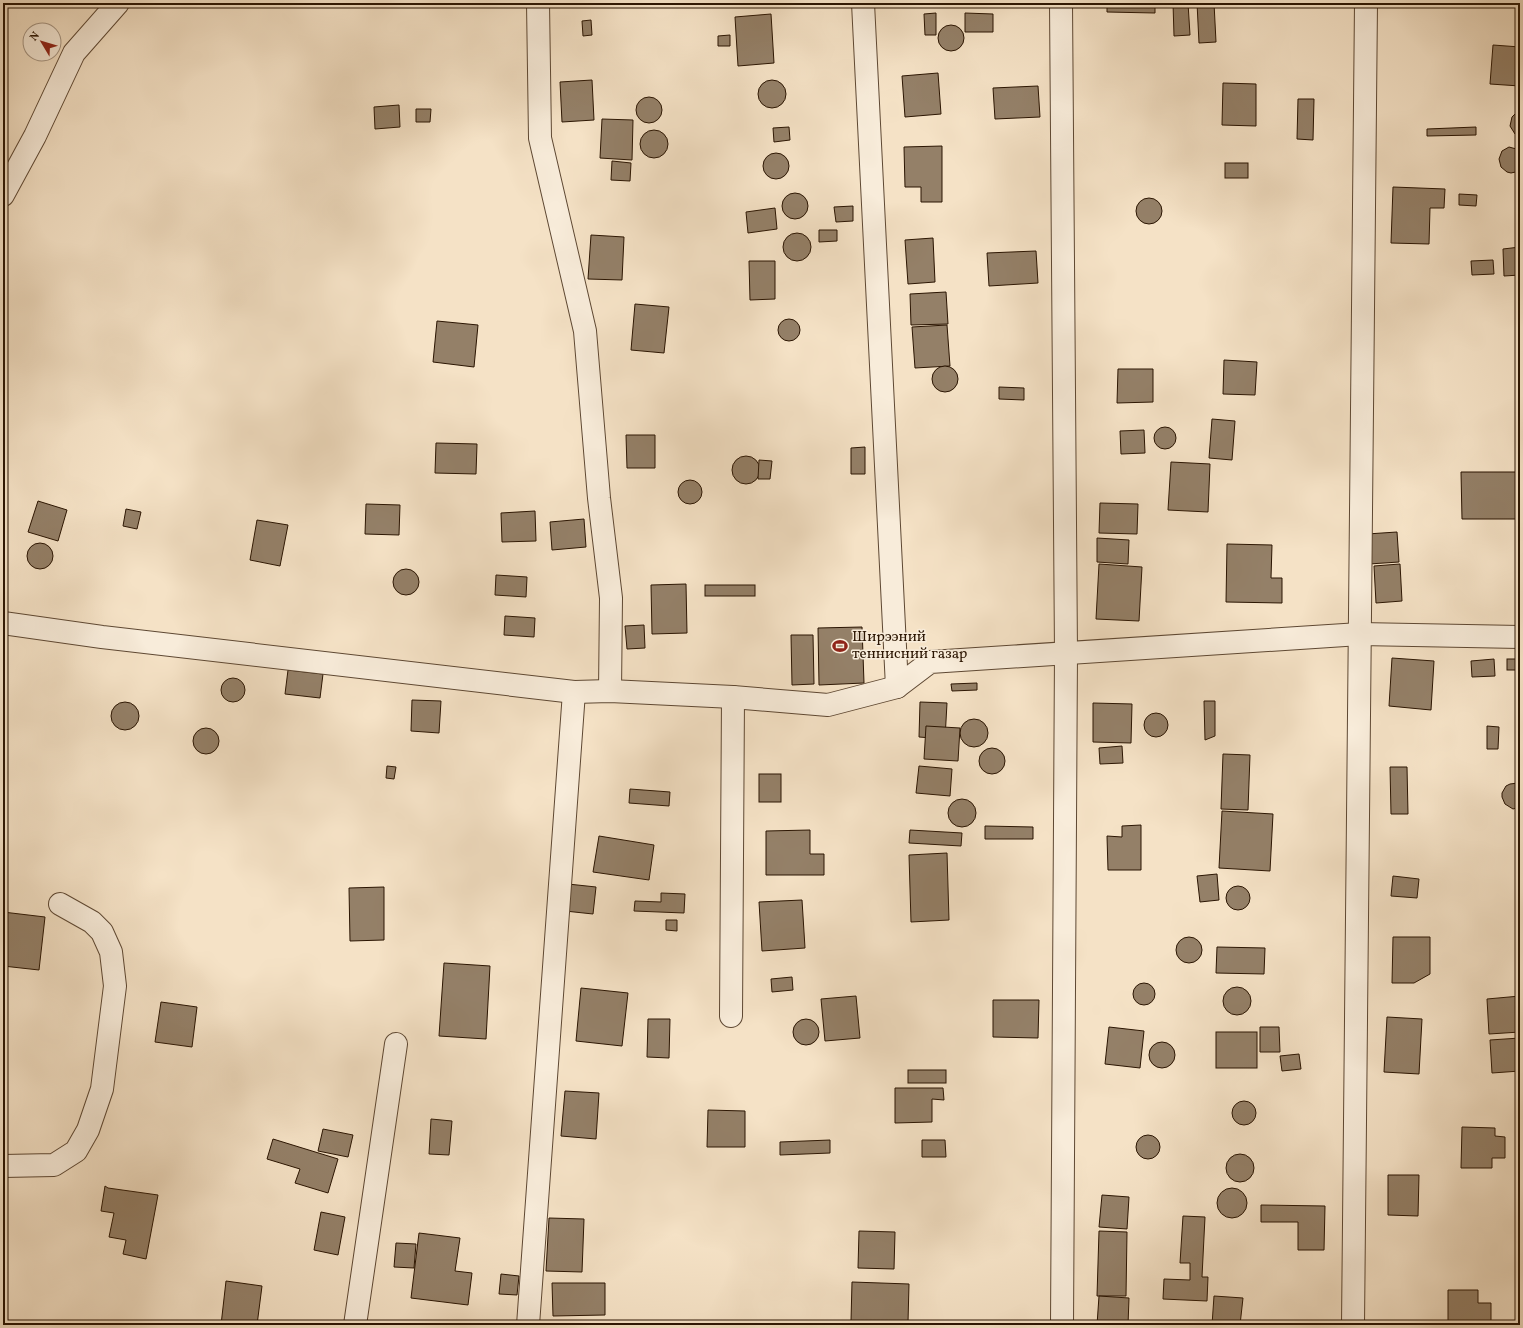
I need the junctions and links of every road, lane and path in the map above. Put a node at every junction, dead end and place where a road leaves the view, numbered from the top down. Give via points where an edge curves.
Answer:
1 (118, 3) edge
2 (538, 3) edge
3 (863, 3) edge
4 (1061, 3) edge
5 (1366, 3) edge
6 (3, 195) edge
7 (3, 623) edge
8 (1360, 634) junction
9 (1520, 637) edge
10 (1066, 653) junction
11 (897, 687) junction
12 (610, 690) junction
13 (574, 692) junction
14 (733, 697) junction
15 (60, 904) dead end
16 (732, 1016) dead end
17 (396, 1044) dead end
18 (3, 1166) edge
19 (355, 1325) edge
20 (528, 1325) edge
21 (1062, 1325) edge
22 (1353, 1325) edge

1 - 6 street via 74,53
2 - 12 street via 540,138 585,331 611,598
3 - 11 street
4 - 10 street
5 - 8 street
7 - 13 street via 102,637
8 - 9 street
8 - 10 street
8 - 22 street
10 - 11 street via 930,662
10 - 21 street
11 - 14 street via 828,705
12 - 13 street
12 - 14 street
13 - 20 street
14 - 16 street
15 - 18 street via 92,922 102,932 111,952 116,986 102,1090 88,1130 76,1151 54,1165
17 - 19 street

